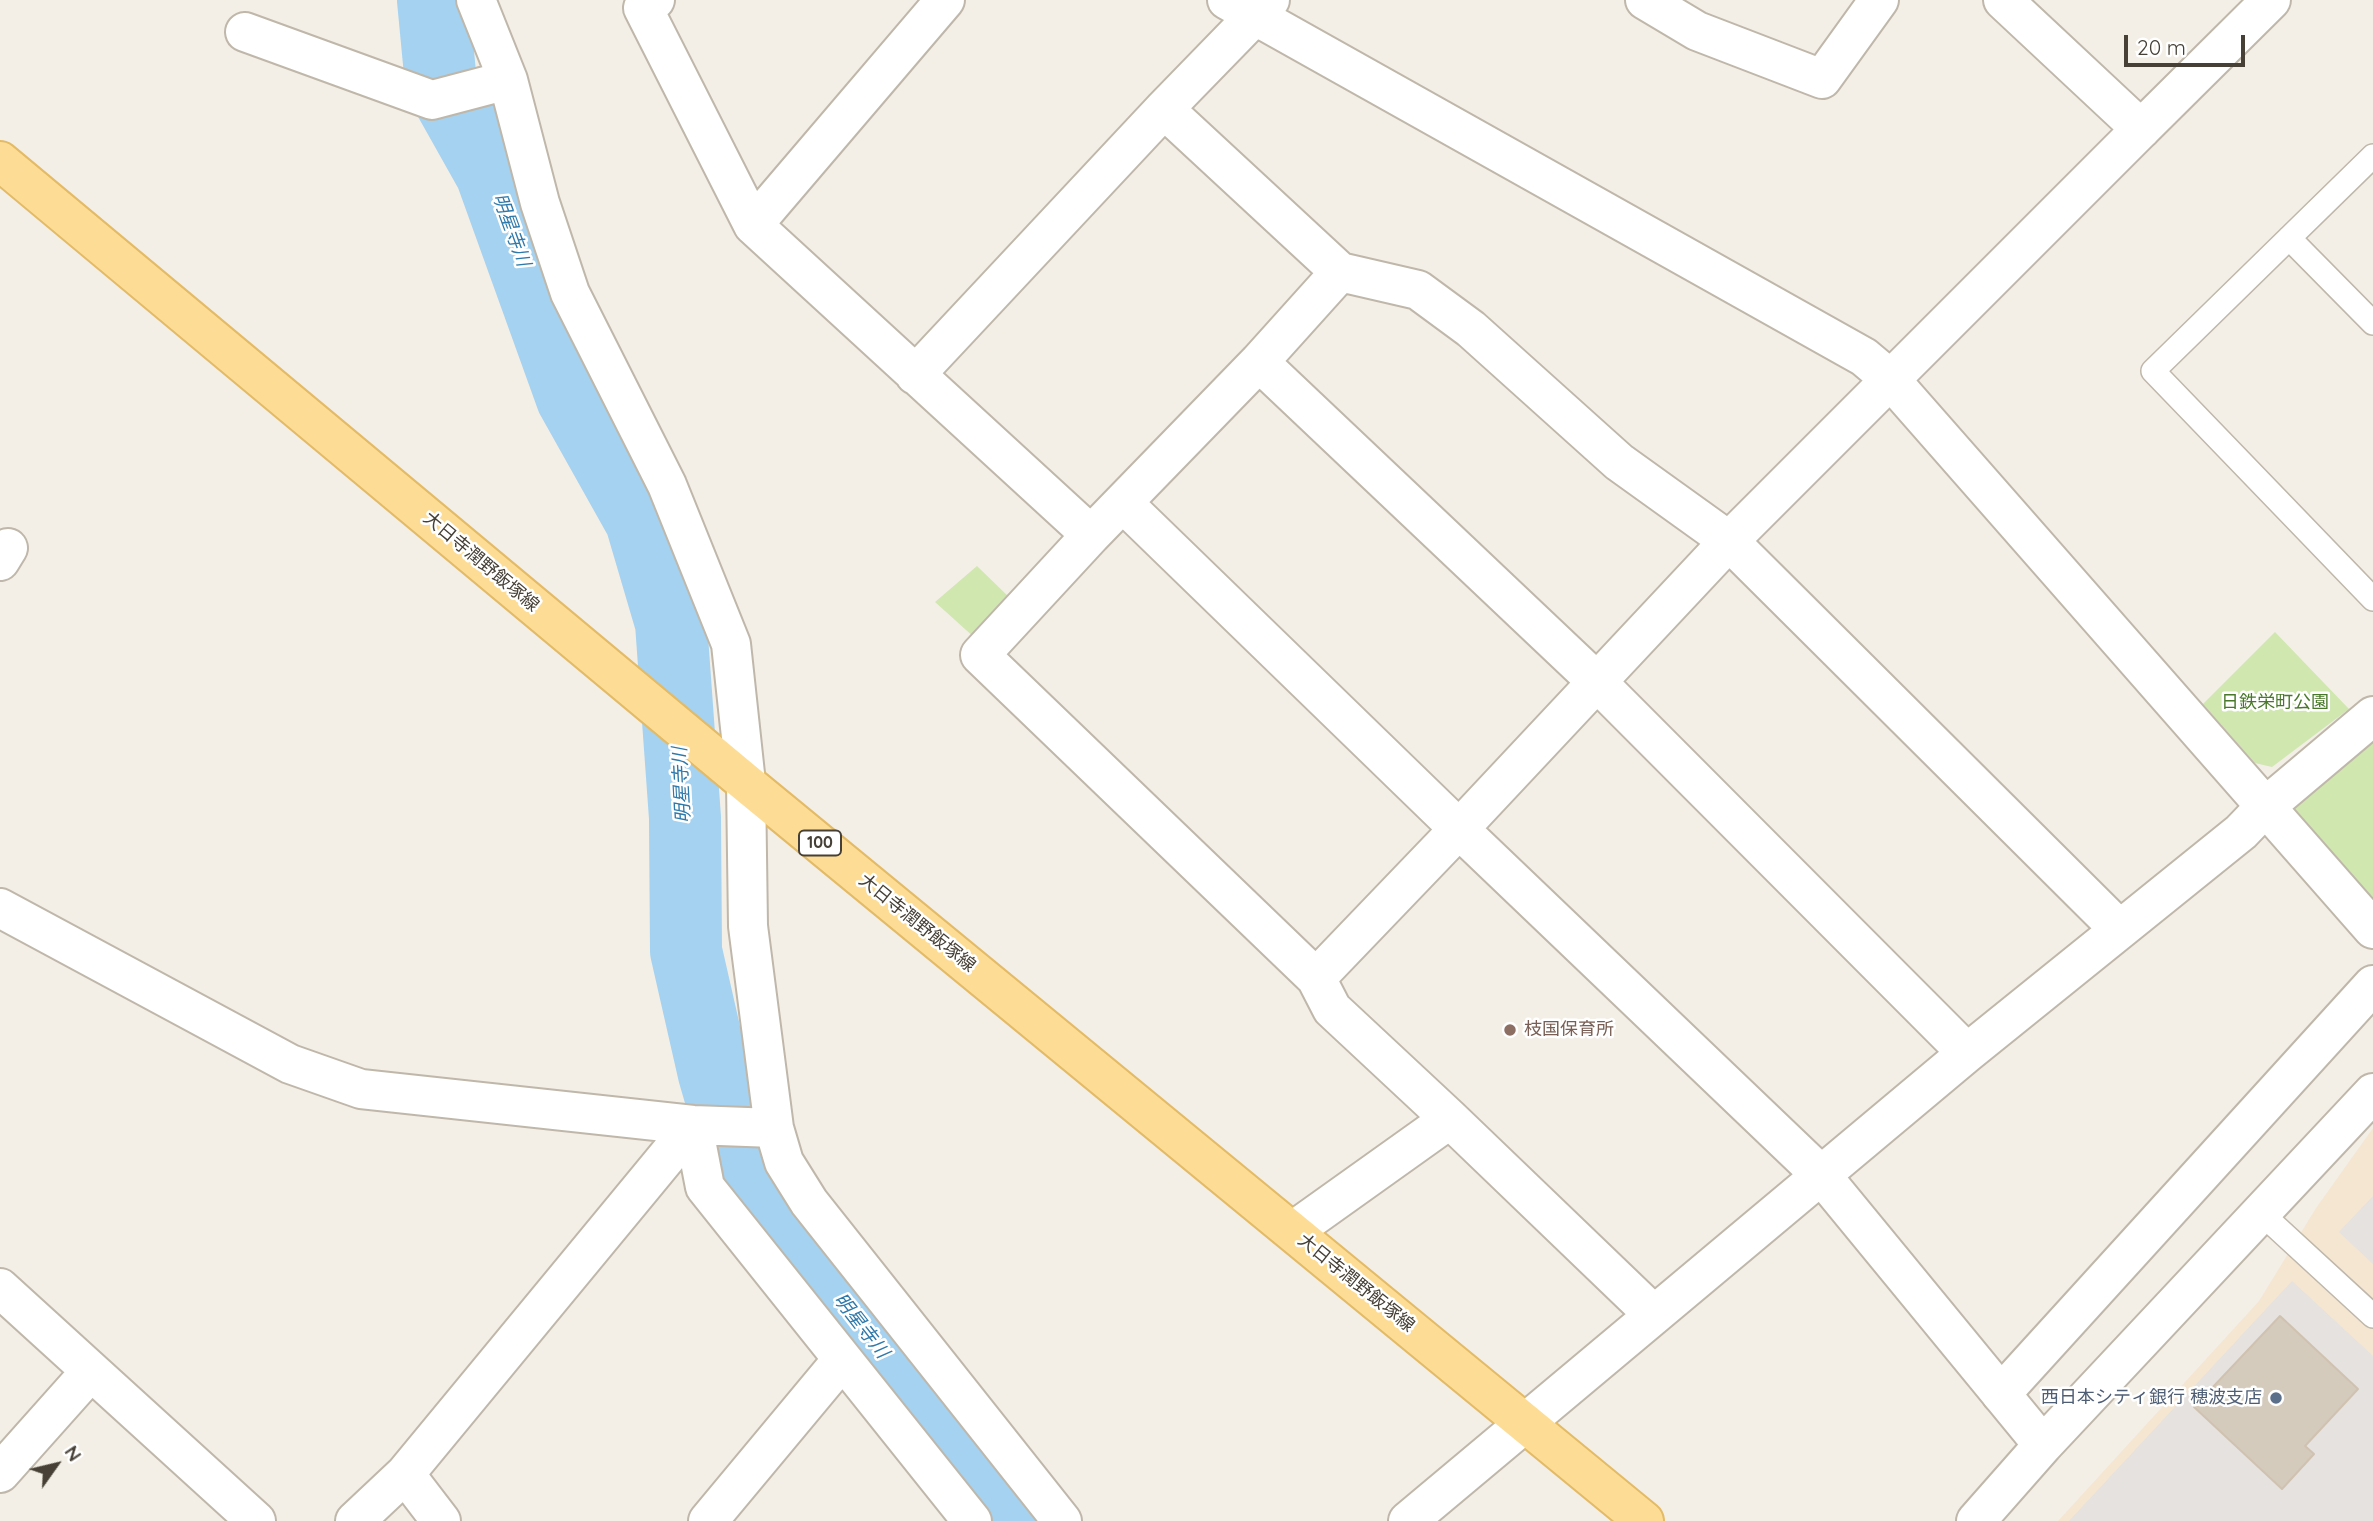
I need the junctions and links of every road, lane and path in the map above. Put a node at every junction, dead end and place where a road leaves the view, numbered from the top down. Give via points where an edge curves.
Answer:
1 (476, 0) edge
2 (654, 0) edge
3 (945, 0) edge
4 (1645, 0) edge
5 (1879, 0) edge
6 (2003, 0) edge
7 (2271, 0) edge
8 (1251, 5) edge
9 (245, 32) dead end
10 (508, 80) junction
11 (1164, 109) junction
12 (2141, 128) junction
13 (2373, 156) edge
14 (0, 161) edge
15 (753, 225) junction
16 (2289, 238) junction
17 (1340, 272) junction
18 (2373, 323) edge
19 (1259, 362) junction
20 (915, 375) junction
21 (1889, 378) junction
22 (1123, 503) junction
23 (1091, 535) junction
24 (1729, 541) junction
25 (2373, 599) edge
26 (1596, 681) junction
27 (2373, 716) edge
28 (746, 783) junction
29 (2264, 807) junction
30 (1459, 829) junction
31 (0, 908) edge
32 (2119, 929) junction
33 (2373, 929) edge
34 (1316, 978) junction
35 (2373, 985) edge
36 (1967, 1053) junction
37 (2373, 1093) edge
38 (1450, 1119) junction
39 (693, 1125) junction
40 (774, 1128) junction
41 (1822, 1176) junction
42 (2261, 1213) junction
43 (1293, 1231) junction
44 (0, 1288) edge
45 (1654, 1315) junction
46 (2373, 1315) edge
47 (842, 1360) junction
48 (91, 1371) junction
49 (2000, 1394) junction
50 (1527, 1422) junction
51 (2043, 1445) junction
52 (0, 1473) edge
53 (405, 1475) junction
54 (256, 1521) edge
55 (355, 1521) edge
56 (441, 1521) edge
57 (708, 1521) edge
58 (972, 1521) edge
59 (1062, 1521) edge
60 (1408, 1521) edge
61 (1644, 1521) edge
62 (1976, 1521) edge

1 - 10 street
2 - 15 street via 643,8
3 - 15 street
4 - 5 street via 1698,31 1822,79
6 - 12 street
7 - 12 street
8 - 11 street
8 - 21 street via 1864,357
9 - 10 street via 432,100
10 - 28 street via 540,203 570,293 667,485 731,644
11 - 17 street
11 - 20 street
12 - 21 street
13 - 16 lane
14 - 28 main road, 大日寺潤野飯塚線 / 100
15 - 20 street
16 - 18 lane
16 - 25 lane via 2153,371
17 - 19 street
17 - 24 street via 1418,290 1471,328 1619,462
19 - 22 street
19 - 26 street
20 - 23 street
21 - 24 street
21 - 29 street
22 - 23 street
22 - 30 street
23 - 34 street via 981,656
24 - 26 street
24 - 32 street
26 - 30 street
26 - 36 street
27 - 29 street
28 - 40 street via 748,926
28 - 43 main road, 大日寺潤野飯塚線 / 100
29 - 32 street via 2241,832
29 - 33 street
30 - 34 street
30 - 41 street
31 - 39 street via 290,1064 361,1089
32 - 36 street
34 - 38 street via 1332,1009
35 - 49 street
36 - 41 street
37 - 42 street
38 - 43 street
38 - 45 street
39 - 40 street
39 - 47 street via 705,1187
39 - 53 street
40 - 59 street via 784,1162 808,1202
41 - 45 street
41 - 49 street
42 - 46 lane
42 - 51 street
43 - 50 main road, 大日寺潤野飯塚線 / 100
44 - 48 street
45 - 50 street
47 - 57 street
47 - 58 street
48 - 52 street
48 - 54 street
49 - 51 street
50 - 60 street
50 - 61 main road, 大日寺潤野飯塚線 / 100
51 - 62 street
53 - 55 street
53 - 56 street

